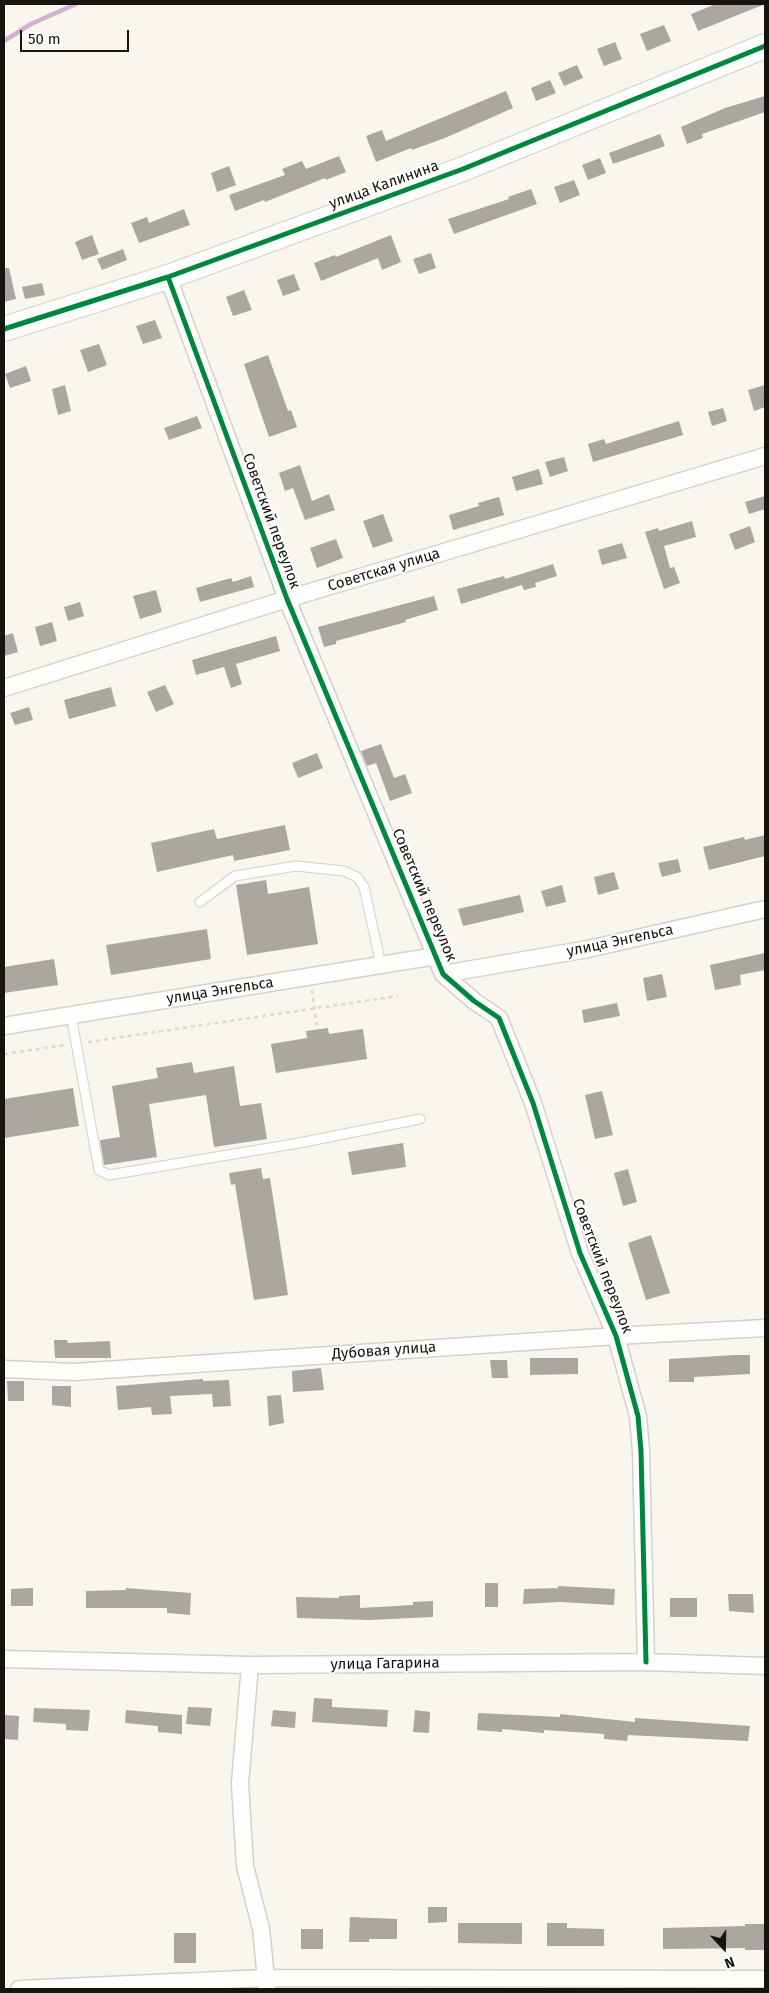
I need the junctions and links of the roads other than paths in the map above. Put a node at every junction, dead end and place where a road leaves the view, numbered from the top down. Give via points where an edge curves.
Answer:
1 (765, 46) edge
2 (168, 277) junction
3 (4, 329) edge
4 (765, 456) edge
5 (287, 599) junction
6 (4, 688) edge
7 (200, 902) dead end
8 (765, 909) edge
9 (436, 956) junction
10 (382, 965) junction
11 (443, 974) junction
12 (71, 1015) junction
13 (4, 1026) edge
14 (420, 1119) dead end
15 (765, 1328) edge
16 (616, 1336) junction
17 (4, 1369) edge
18 (4, 1660) edge
19 (646, 1662) junction
20 (250, 1665) junction
21 (765, 1666) edge
22 (765, 1979) edge
23 (267, 1983) edge
24 (18, 1989) edge

1 - 2 street, улица Калинина via 463,169
2 - 3 street, улица Калинина
2 - 5 street, Советский переулок
4 - 5 street, Советская улица
5 - 6 street, Советская улица
5 - 9 street, Советский переулок
7 - 10 lane via 235,876 296,866 344,871 357,877 364,887
8 - 11 street, улица Энгельса via 588,949
9 - 10 street, улица Энгельса
9 - 11 street, Советский переулок
10 - 12 street, улица Энгельса
11 - 16 street, Советский переулок via 474,1002 499,1018 533,1103 580,1253
12 - 13 street, улица Энгельса
12 - 14 lane via 99,1170 109,1175
15 - 16 street, Дубовая улица
16 - 17 street, Дубовая улица via 74,1372
16 - 19 street, Советский переулок via 638,1416
18 - 20 street, улица Гагарина
19 - 20 street, улица Гагарина
19 - 21 street, улица Гагарина
20 - 23 street via 240,1783 244,1866 261,1929
22 - 23 street
23 - 24 street

